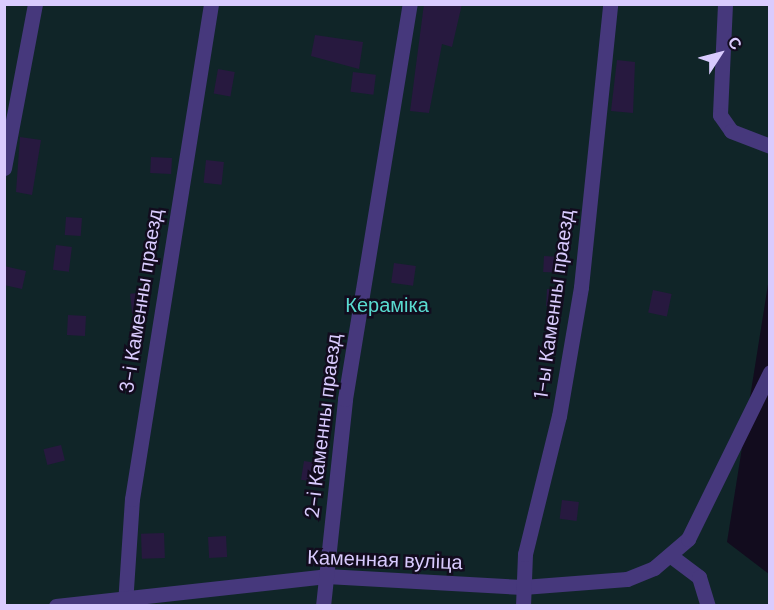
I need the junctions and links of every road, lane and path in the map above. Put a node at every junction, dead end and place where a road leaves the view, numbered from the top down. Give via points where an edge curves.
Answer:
1 (35, 4) edge
2 (211, 4) edge
3 (410, 4) edge
4 (610, 4) edge
5 (725, 4) edge
6 (770, 146) edge
7 (4, 168) edge
8 (770, 372) edge
9 (672, 556) junction
10 (326, 576) junction
11 (524, 587) junction
12 (125, 601) edge
13 (56, 606) edge
14 (323, 606) edge
15 (523, 606) edge
16 (708, 606) edge

1 - 7 street
2 - 12 street, 3-і Каменны праезд via 132,499
3 - 10 street, 2-і Каменны праезд via 345,399
4 - 11 street, 1-ы Каменны праезд via 582,287 525,554
5 - 6 street via 720,114 731,131
8 - 9 street via 701,515
9 - 11 street, Каменная вуліца via 627,579
9 - 16 street via 699,577
10 - 11 street, Каменная вуліца
10 - 12 street, Каменная вуліца
10 - 14 street, 2-і Каменны праезд
11 - 15 street, 1-ы Каменны праезд
12 - 13 street, Каменная вуліца

